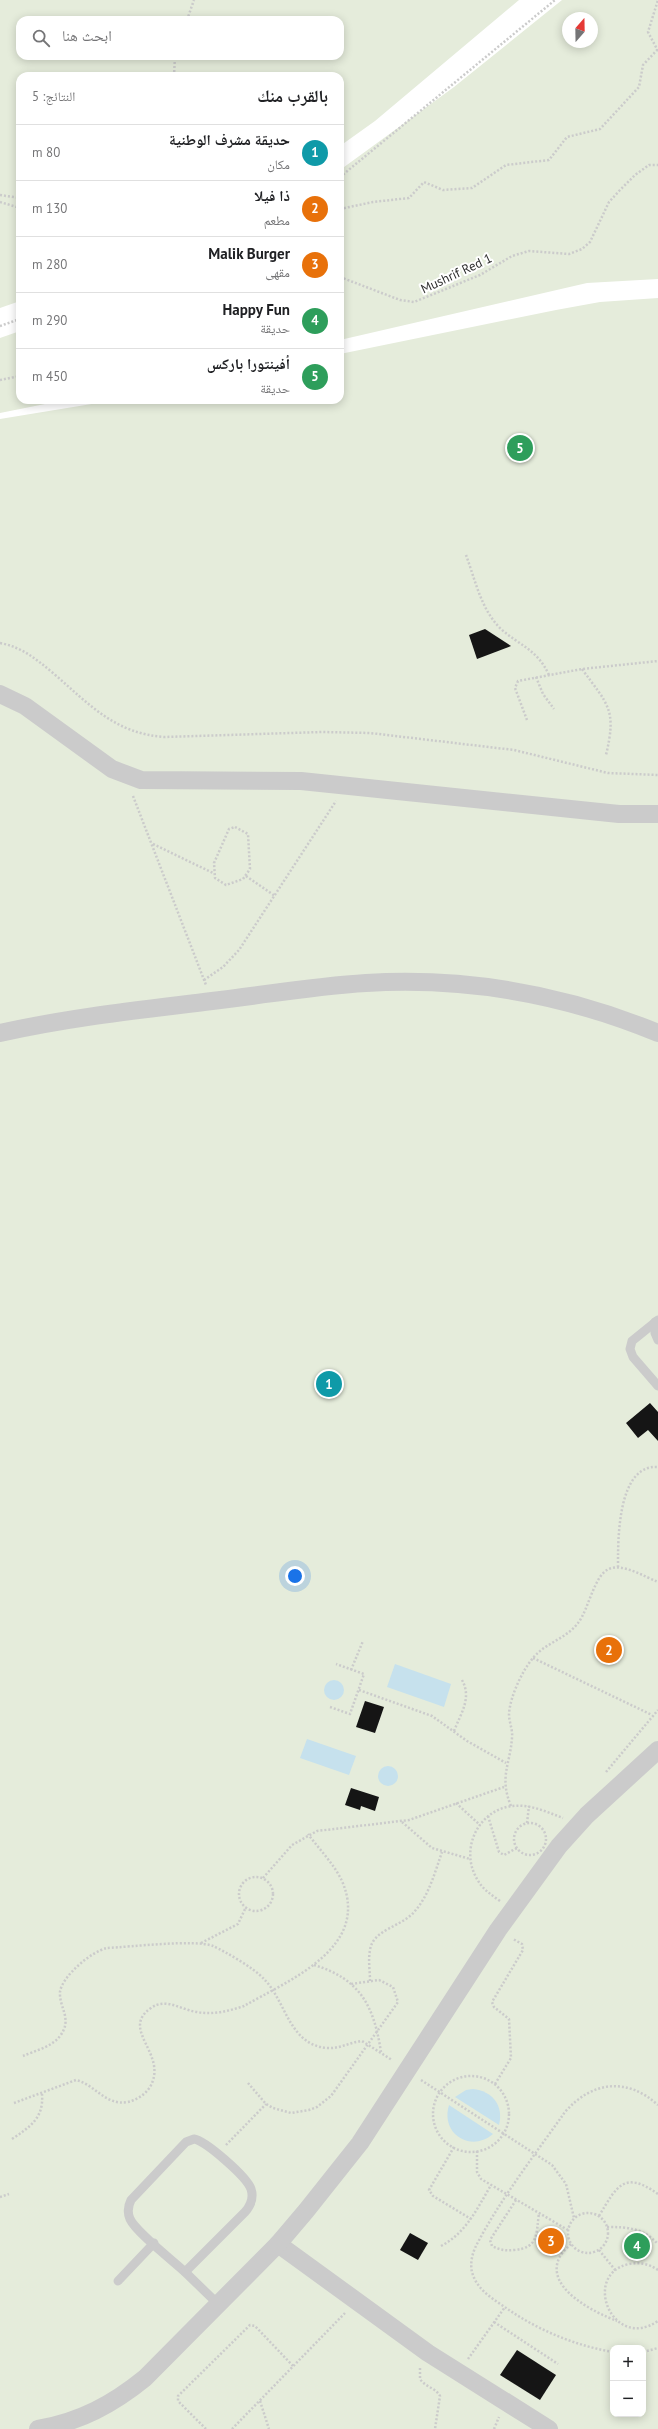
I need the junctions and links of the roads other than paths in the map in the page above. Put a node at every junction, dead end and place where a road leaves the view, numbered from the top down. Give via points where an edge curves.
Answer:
1 (0, 694) edge
2 (658, 814) edge
3 (0, 1033) edge
4 (658, 1034) edge
5 (657, 1321) edge
6 (658, 1340) edge
7 (658, 1386) edge
8 (658, 1750) edge
9 (154, 2243) junction
10 (278, 2244) junction
11 (185, 2272) junction
12 (118, 2281) dead end
13 (218, 2304) junction
14 (38, 2429) edge
15 (549, 2429) edge

1 - 2 street via 25,706 100,761 125,775 158,781 276,779 619,814
3 - 4 street via 85,1016 365,983 450,983 535,995
5 - 6 lane via 655,1333
5 - 7 lane via 632,1341 630,1349 633,1357
8 - 10 street via 572,1818 559,1846 498,1930 355,2149
9 - 11 lane
9 - 11 lane via 130,2220 128,2213 131,2200 190,2140 203,2141 249,2185 252,2190 252,2202 246,2212
9 - 12 lane
10 - 13 street
10 - 15 street via 457,2373
11 - 13 lane
13 - 14 street via 145,2378 124,2395 100,2410

